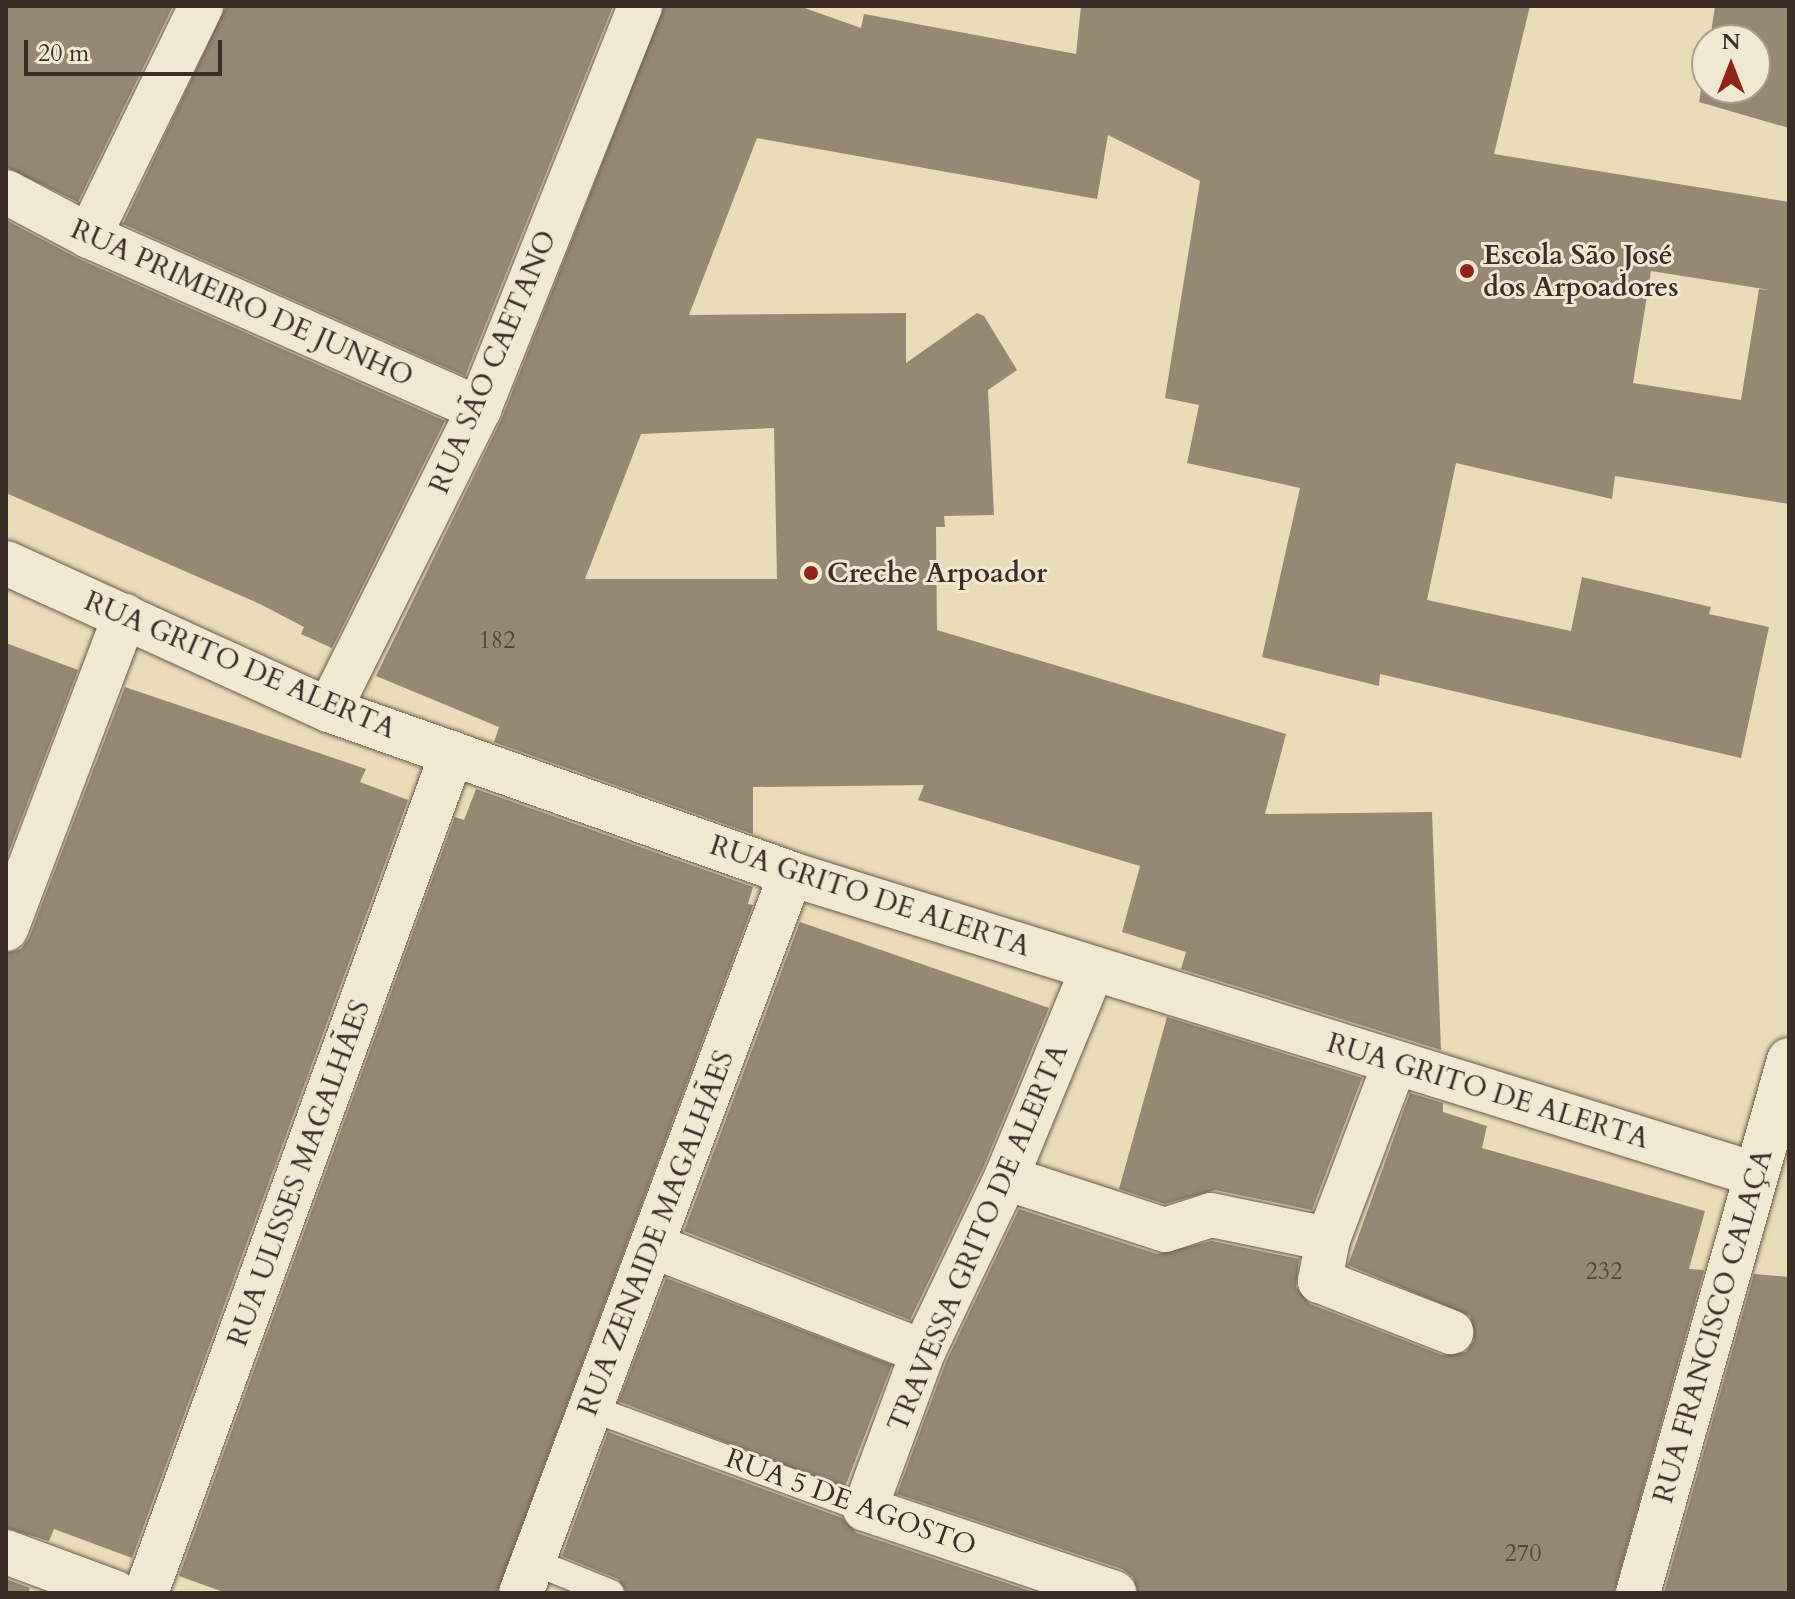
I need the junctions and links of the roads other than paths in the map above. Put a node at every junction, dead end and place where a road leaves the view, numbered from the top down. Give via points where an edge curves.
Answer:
1 (201, 6) edge
2 (640, 6) edge
3 (6, 192) edge
4 (89, 236) junction
5 (479, 409) junction
6 (6, 563) edge
7 (125, 616) junction
8 (329, 710) junction
9 (452, 753) junction
10 (791, 874) junction
11 (6, 929) edge
12 (1093, 968) junction
13 (1789, 1060) edge
14 (1395, 1063) junction
15 (1754, 1174) junction
16 (1006, 1178) junction
17 (1328, 1239) junction
18 (653, 1246) junction
19 (1451, 1332) dead end
20 (923, 1352) junction
21 (590, 1408) junction
22 (865, 1509) junction
23 (6, 1552) edge
24 (526, 1577) edge
25 (116, 1593) edge
26 (146, 1593) edge
27 (611, 1593) edge
28 (1114, 1593) edge
29 (1638, 1593) edge

1 - 4 street
2 - 5 street, RUA SÃO CAETANO
3 - 4 street, RUA PRIMEIRO DE JUNHO
4 - 5 street, RUA PRIMEIRO DE JUNHO
5 - 8 street, RUA SÃO CAETANO
6 - 7 street, RUA GRITO DE ALERTA
7 - 8 street, RUA GRITO DE ALERTA
7 - 11 street
8 - 9 street, RUA GRITO DE ALERTA
9 - 10 street, RUA GRITO DE ALERTA
9 - 26 street, RUA ULISSES MAGALHÃES
10 - 12 street, RUA GRITO DE ALERTA
10 - 18 street, RUA ZENAIDE MAGALHÃES
12 - 14 street, RUA GRITO DE ALERTA
12 - 16 street, TRAVESSA GRITO DE ALERTA
13 - 15 street, RUA FRANCISCO CALAÇA
14 - 15 street, RUA GRITO DE ALERTA
14 - 17 street
15 - 29 street, RUA FRANCISCO CALAÇA
16 - 17 street via 1165,1230 1211,1215
16 - 20 street, TRAVESSA GRITO DE ALERTA
17 - 19 street via 1320,1281
18 - 20 street
18 - 21 street, RUA ZENAIDE MAGALHÃES
20 - 22 street, TRAVESSA GRITO DE ALERTA
21 - 22 lane, RUA 5 DE AGOSTO
21 - 24 street, RUA ZENAIDE MAGALHÃES
22 - 28 street, RUA 5 DE AGOSTO
23 - 25 street
24 - 27 lane

